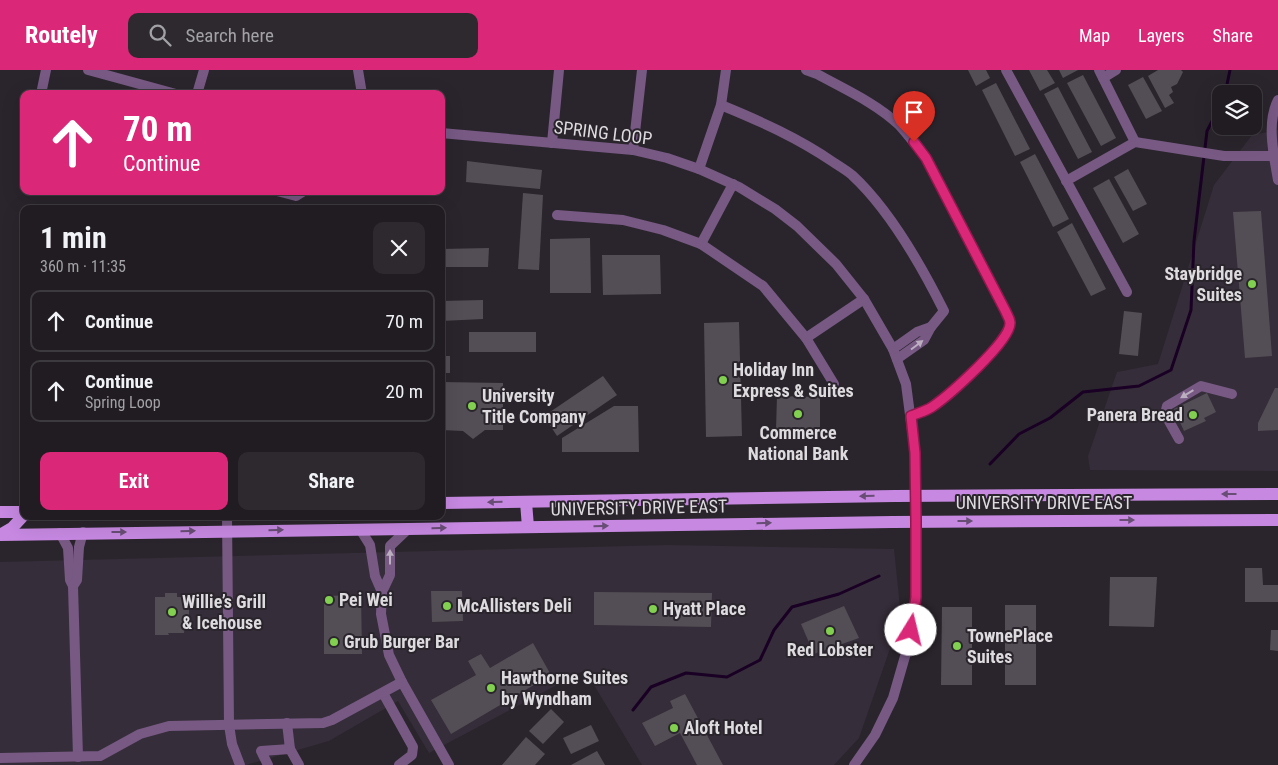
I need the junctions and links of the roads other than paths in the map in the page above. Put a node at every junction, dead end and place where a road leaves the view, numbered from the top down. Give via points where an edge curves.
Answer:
1 (46, 70) edge
2 (88, 70) edge
3 (204, 70) edge
4 (358, 70) edge
5 (559, 70) edge
6 (642, 70) edge
7 (726, 70) edge
8 (806, 70) edge
9 (1006, 70) edge
10 (1116, 70) edge
11 (1101, 74) edge
12 (42, 90) edge
13 (161, 90) edge
14 (199, 90) edge
15 (361, 90) edge
16 (1278, 100) edge
17 (721, 105) junction
18 (445, 133) edge
19 (1135, 142) junction
20 (552, 143) junction
21 (633, 150) junction
22 (1276, 157) edge
23 (699, 169) junction
24 (1278, 180) edge
25 (1066, 181) junction
26 (733, 184) junction
27 (557, 215) dead end
28 (701, 244) junction
29 (1127, 292) dead end
30 (864, 299) junction
31 (806, 338) junction
32 (895, 354) junction
33 (834, 384) dead end
34 (1232, 394) dead end
35 (911, 416) junction
36 (1179, 439) dead end
37 (1278, 494) edge
38 (916, 496) junction
39 (526, 502) junction
40 (445, 503) edge
41 (0, 512) edge
42 (20, 512) edge
43 (20, 520) edge
44 (228, 520) edge
45 (1278, 520) edge
46 (916, 521) junction
47 (528, 527) junction
48 (409, 528) junction
49 (360, 529) junction
50 (228, 531) junction
51 (84, 532) junction
52 (60, 533) junction
53 (0, 534) edge
54 (73, 586) junction
55 (382, 592) junction
56 (402, 682) junction
57 (383, 693) junction
58 (287, 723) junction
59 (229, 725) junction
60 (290, 749) junction
61 (78, 757) junction
62 (0, 758) edge
63 (240, 765) edge
64 (268, 765) edge
65 (299, 765) edge
66 (399, 765) edge
67 (448, 765) edge
68 (854, 765) edge

1 - 12 street
2 - 13 street
3 - 14 street
4 - 15 street
5 - 20 street
6 - 21 street
7 - 17 street
8 - 35 street via 881,111 914,142 926,158 1010,323 1008,332 998,345 972,372 931,408
9 - 25 street
10 - 11 street
11 - 19 street
16 - 22 street via 1272,123
17 - 23 street
17 - 32 street via 817,150 851,175 892,224 944,311 931,327 917,332
18 - 20 street, SPRING LOOP
19 - 22 street via 1224,156
19 - 25 street
20 - 21 street, SPRING LOOP
21 - 23 street, SPRING LOOP
22 - 24 street
23 - 26 street, SPRING LOOP
25 - 29 street
26 - 28 street
26 - 30 street, SPRING LOOP via 797,226 836,264
27 - 28 street via 623,220
28 - 31 street via 763,286
30 - 31 street
30 - 32 street, SPRING LOOP
31 - 33 street
32 - 35 street, SPRING LOOP via 906,384
34 -> 36 street via 1202,386 1167,406 1165,414
35 - 38 street, SPRING LOOP
37 -> 38 main road, UNIVERSITY DRIVE EAST
38 -> 39 main road, UNIVERSITY DRIVE EAST
38 - 46 street, SPRING LOOP
39 -> 40 main road, UNIVERSITY DRIVE EAST
39 - 47 main road
41 - 42 main road
43 - 53 main road
44 - 50 street
46 -> 45 main road, UNIVERSITY DRIVE EAST
47 -> 46 main road, UNIVERSITY DRIVE EAST
46 - 68 street, SPRING LOOP via 916,597 908,646 893,698 875,735
48 -> 47 main road, UNIVERSITY DRIVE EAST
48 - 49 main road, UNIVERSITY DRIVE EAST
55 -> 48 street via 390,575 390,546
50 -> 49 main road, UNIVERSITY DRIVE EAST
49 - 55 street via 370,545 375,576
51 -> 50 main road, UNIVERSITY DRIVE EAST
50 - 59 street
51 - 52 main road, UNIVERSITY DRIVE EAST
51 - 54 street via 79,547 77,580
52 - 53 main road, UNIVERSITY DRIVE EAST
52 - 54 street via 68,548
54 - 61 street
55 - 56 street via 381,614 389,655
56 - 57 street
56 - 67 street
57 - 58 street via 323,723
57 - 66 street via 413,747 412,755
58 - 59 street
58 - 60 street
59 - 61 street via 156,728 100,756
59 - 63 street
60 - 64 street via 261,751
60 - 65 street
61 - 62 street

